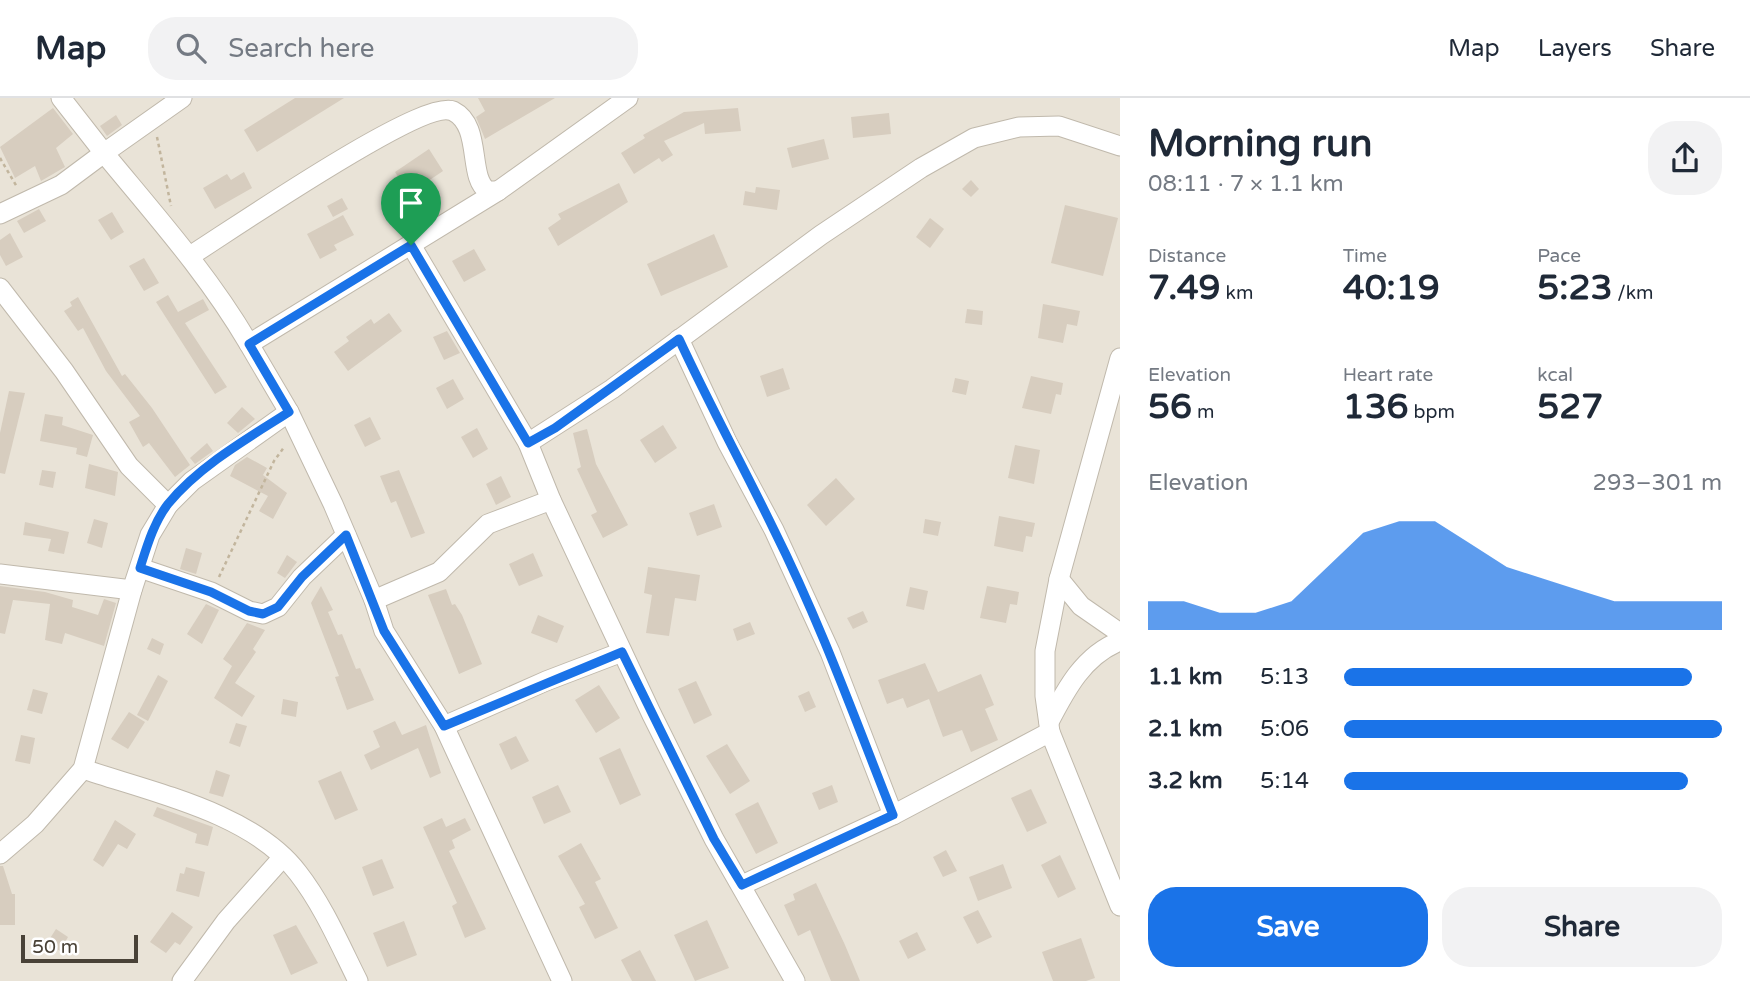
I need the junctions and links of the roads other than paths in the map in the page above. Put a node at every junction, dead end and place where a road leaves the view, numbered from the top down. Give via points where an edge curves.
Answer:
1 (61, 98) edge
2 (182, 98) edge
3 (628, 98) edge
4 (1120, 146) edge
5 (104, 153) junction
6 (498, 191) junction
7 (0, 214) edge
8 (411, 245) junction
9 (190, 256) junction
10 (0, 288) edge
11 (679, 339) junction
12 (249, 344) junction
13 (1120, 358) edge
14 (293, 421) junction
15 (528, 443) junction
16 (551, 500) junction
17 (168, 505) junction
18 (346, 535) junction
19 (140, 568) junction
20 (0, 573) edge
21 (1059, 579) junction
22 (132, 590) junction
23 (374, 600) junction
24 (1120, 633) edge
25 (1120, 641) edge
26 (622, 652) junction
27 (444, 726) junction
28 (1050, 727) junction
29 (83, 769) junction
30 (893, 815) junction
31 (0, 854) edge
32 (283, 857) junction
33 (742, 885) junction
34 (1120, 906) edge
35 (182, 981) edge
36 (358, 981) edge
37 (562, 981) edge
38 (795, 981) edge

1 - 5 street
2 - 5 street
3 - 6 street
4 - 11 street via 1040,125 974,138 821,235
5 - 7 street via 61,185
5 - 9 street
6 - 8 street
6 - 9 street via 488,191 480,184 475,147 458,115 432,111 376,138
8 - 12 street
8 - 15 street
9 - 12 street
10 - 17 street via 129,466
11 - 15 street
11 - 30 street via 830,652
12 - 14 street
13 - 21 street
14 - 17 street via 192,481
14 - 18 street
15 - 16 street
16 - 23 street via 488,524 439,572
16 - 26 street
17 - 19 street via 150,535
18 - 19 street via 269,612 258,614
18 - 23 street
19 - 22 street
20 - 22 street
21 - 24 street via 1081,606
21 - 28 street via 1045,651
22 - 29 street
23 - 27 street via 384,631
25 - 28 street via 1093,656 1062,696
26 - 27 street
26 - 33 street via 714,839
27 - 37 street
28 - 30 street
28 - 34 street
29 - 31 street via 43,816
29 - 32 street via 214,813
30 - 33 street
32 - 35 street via 226,921
32 - 36 street via 305,883
33 - 38 street

